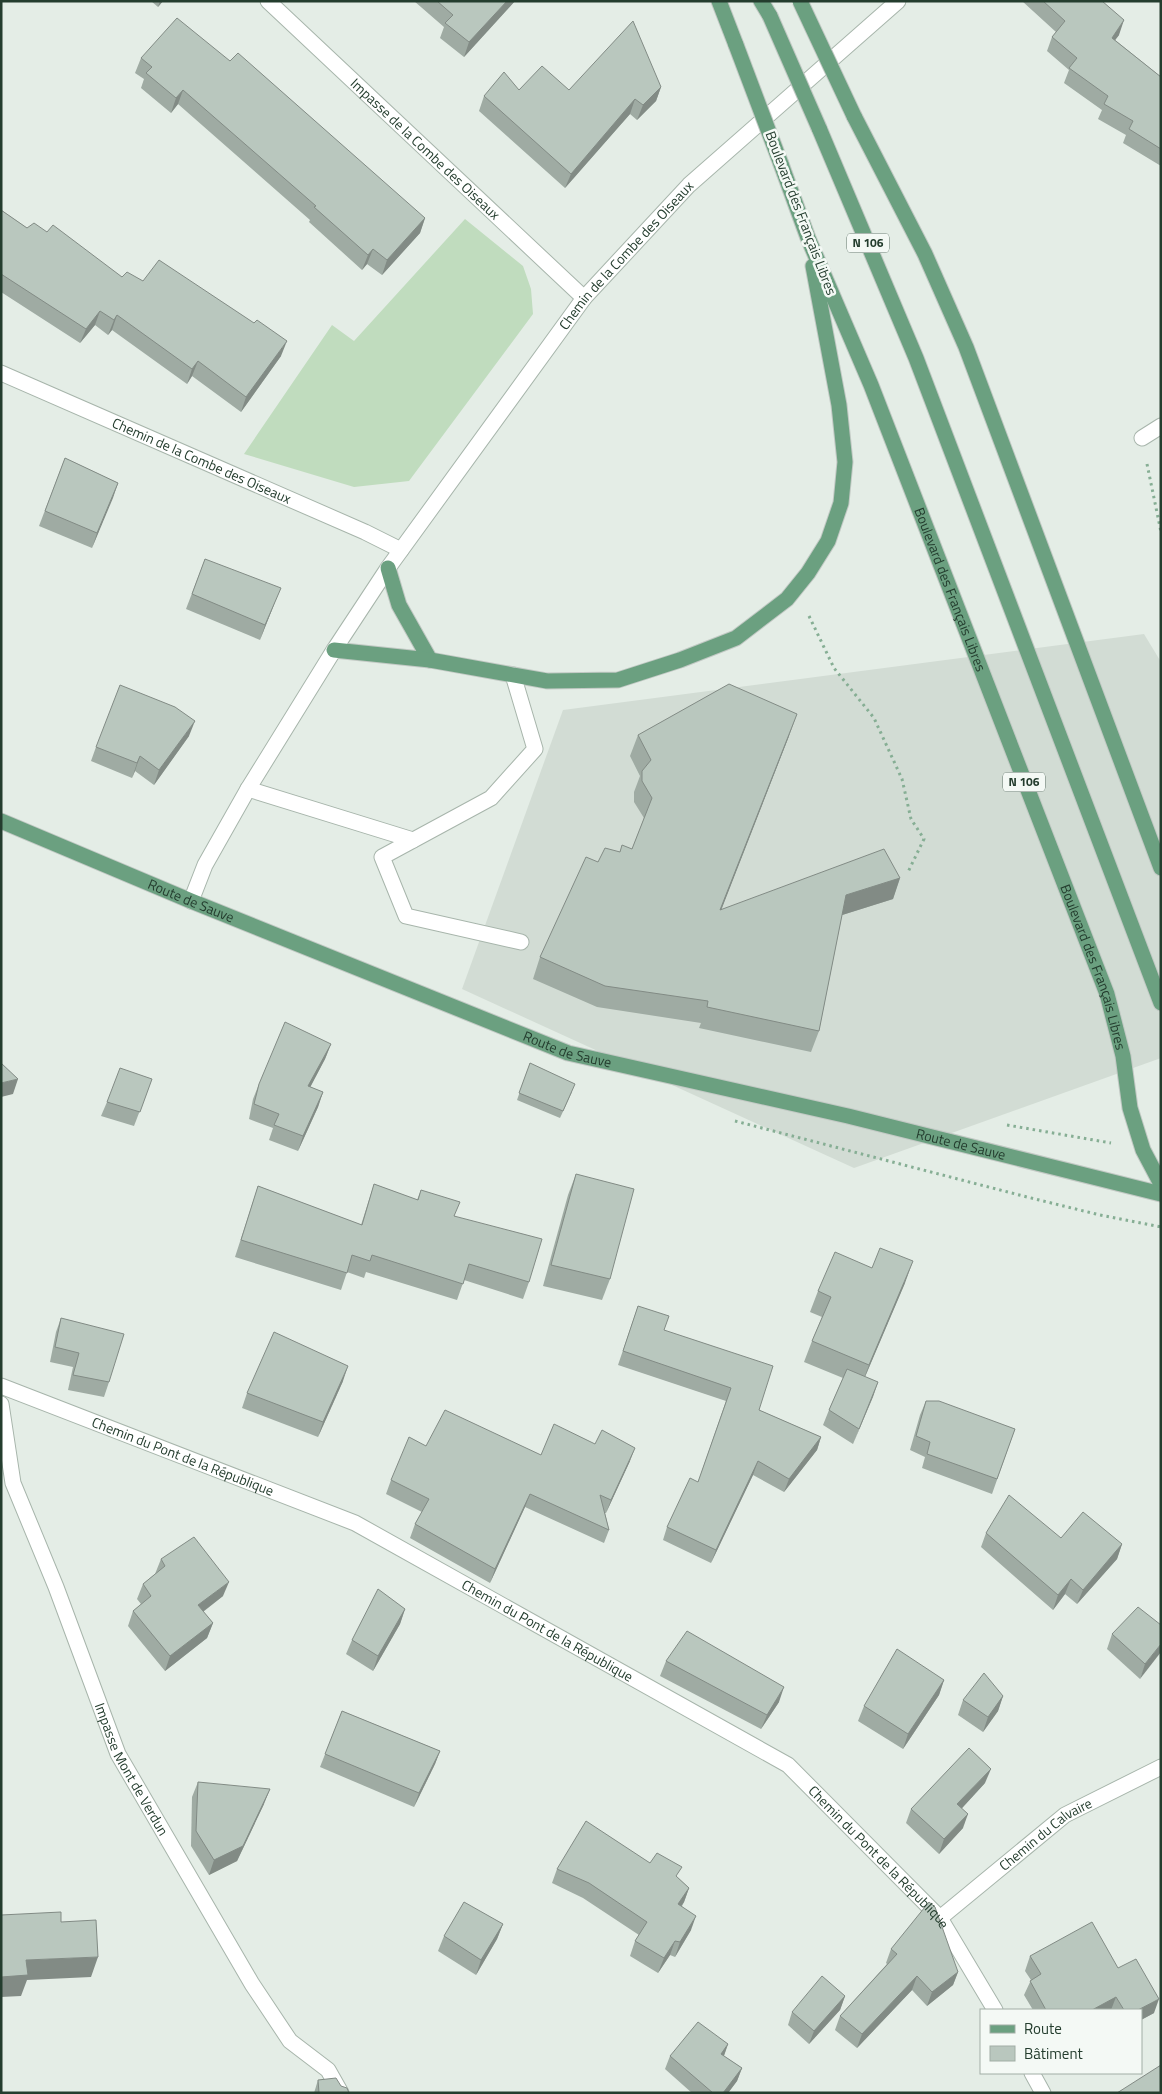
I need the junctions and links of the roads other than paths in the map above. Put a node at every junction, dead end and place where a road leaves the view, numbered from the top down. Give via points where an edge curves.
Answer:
1 (268, 1) edge
2 (719, 1) edge
3 (763, 1) edge
4 (800, 1) edge
5 (898, 1) edge
6 (808, 238) junction
7 (584, 298) junction
8 (1, 373) edge
9 (1161, 426) edge
10 (1142, 438) road end
11 (401, 550) junction
12 (388, 568) junction
13 (334, 650) junction
14 (430, 660) junction
15 (514, 675) junction
16 (248, 789) junction
17 (1, 822) edge
18 (413, 840) junction
19 (1161, 868) edge
20 (191, 901) junction
21 (521, 942) dead end
22 (1161, 1003) edge
23 (1161, 1184) edge
24 (1161, 1194) edge
25 (1, 1386) edge
26 (1, 1404) edge
27 (1161, 1767) edge
28 (940, 1918) junction
29 (994, 2009) edge
30 (1033, 2074) edge
31 (341, 2093) edge
32 (1043, 2093) edge

1 - 7 street, Impasse de la Combe des Oiseaux
2 - 6 main road, Boulevard des Français Libres / N 106, bridge
3 - 22 main road, N 106, bridge via 916,358
4 - 19 main road, bridge via 854,116 925,254 966,347
5 - 7 street, Chemin de la Combe des Oiseaux via 688,185
6 - 15 main road via 839,405 845,462 841,503 828,541 787,599 736,638 618,680 547,681
6 - 23 main road, Boulevard des Français Libres / N 106 via 871,385 1107,994 1123,1056 1130,1108 1143,1150
7 - 11 street, Chemin de la Combe des Oiseaux
8 - 11 street, Chemin de la Combe des Oiseaux
9 - 10 street
11 - 12 street, Chemin de la Combe des Oiseaux
12 - 13 street, Chemin de la Combe des Oiseaux
12 - 14 main road via 399,605
13 - 14 main road
13 - 16 street, Chemin de la Combe des Oiseaux
14 - 15 main road
15 - 18 street via 535,749 491,798
16 - 18 street
16 - 20 street, Chemin de la Combe des Oiseaux via 205,865
17 - 20 main road, Route de Sauve
18 - 21 street via 382,857 406,916
20 - 24 main road, Route de Sauve via 568,1053 848,1116
25 - 28 street, Chemin du Pont de la République via 355,1524 788,1764
26 - 31 street, Impasse Mont de Verdun via 13,1483 56,1587 118,1754 252,1984 290,2041 328,2070
27 - 28 street, Chemin du Calvaire via 1065,1815
28 - 29 street, Chemin du Pont de la République
30 - 32 street

